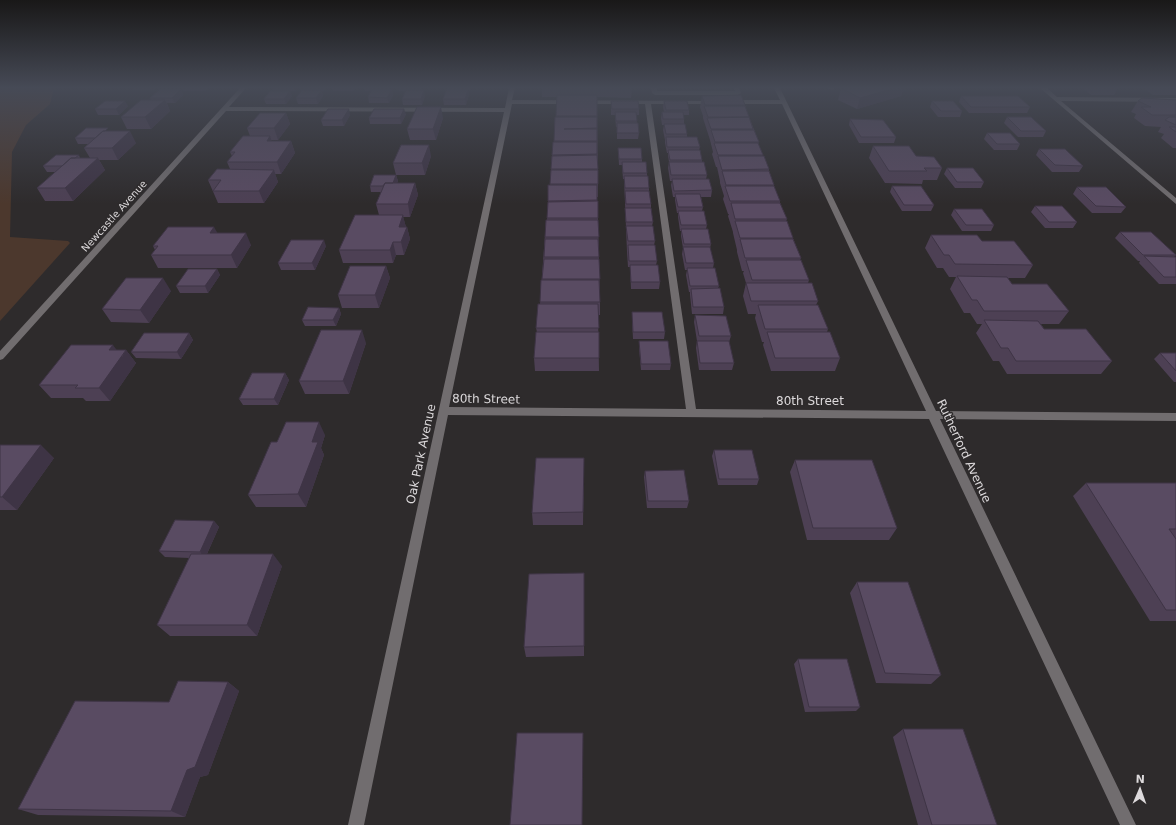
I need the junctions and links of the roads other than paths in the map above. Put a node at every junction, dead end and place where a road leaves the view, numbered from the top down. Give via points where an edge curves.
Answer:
1 (208, 126) edge
2 (504, 126) edge
3 (651, 126) edge
4 (795, 126) edge
5 (1088, 126) edge
6 (1176, 202) edge
7 (0, 356) edge
8 (444, 411) junction
9 (692, 413) junction
10 (932, 415) junction
11 (1176, 417) edge
12 (356, 825) edge
13 (1128, 825) edge

1 - 7 street, Newcastle Avenue
2 - 8 street, Oak Park Avenue
3 - 9 street
4 - 10 street, Rutherford Avenue
5 - 6 street
8 - 9 street, 80th Street
8 - 12 street, Oak Park Avenue
9 - 10 street, 80th Street
10 - 11 street, 80th Street
10 - 13 street, Rutherford Avenue

